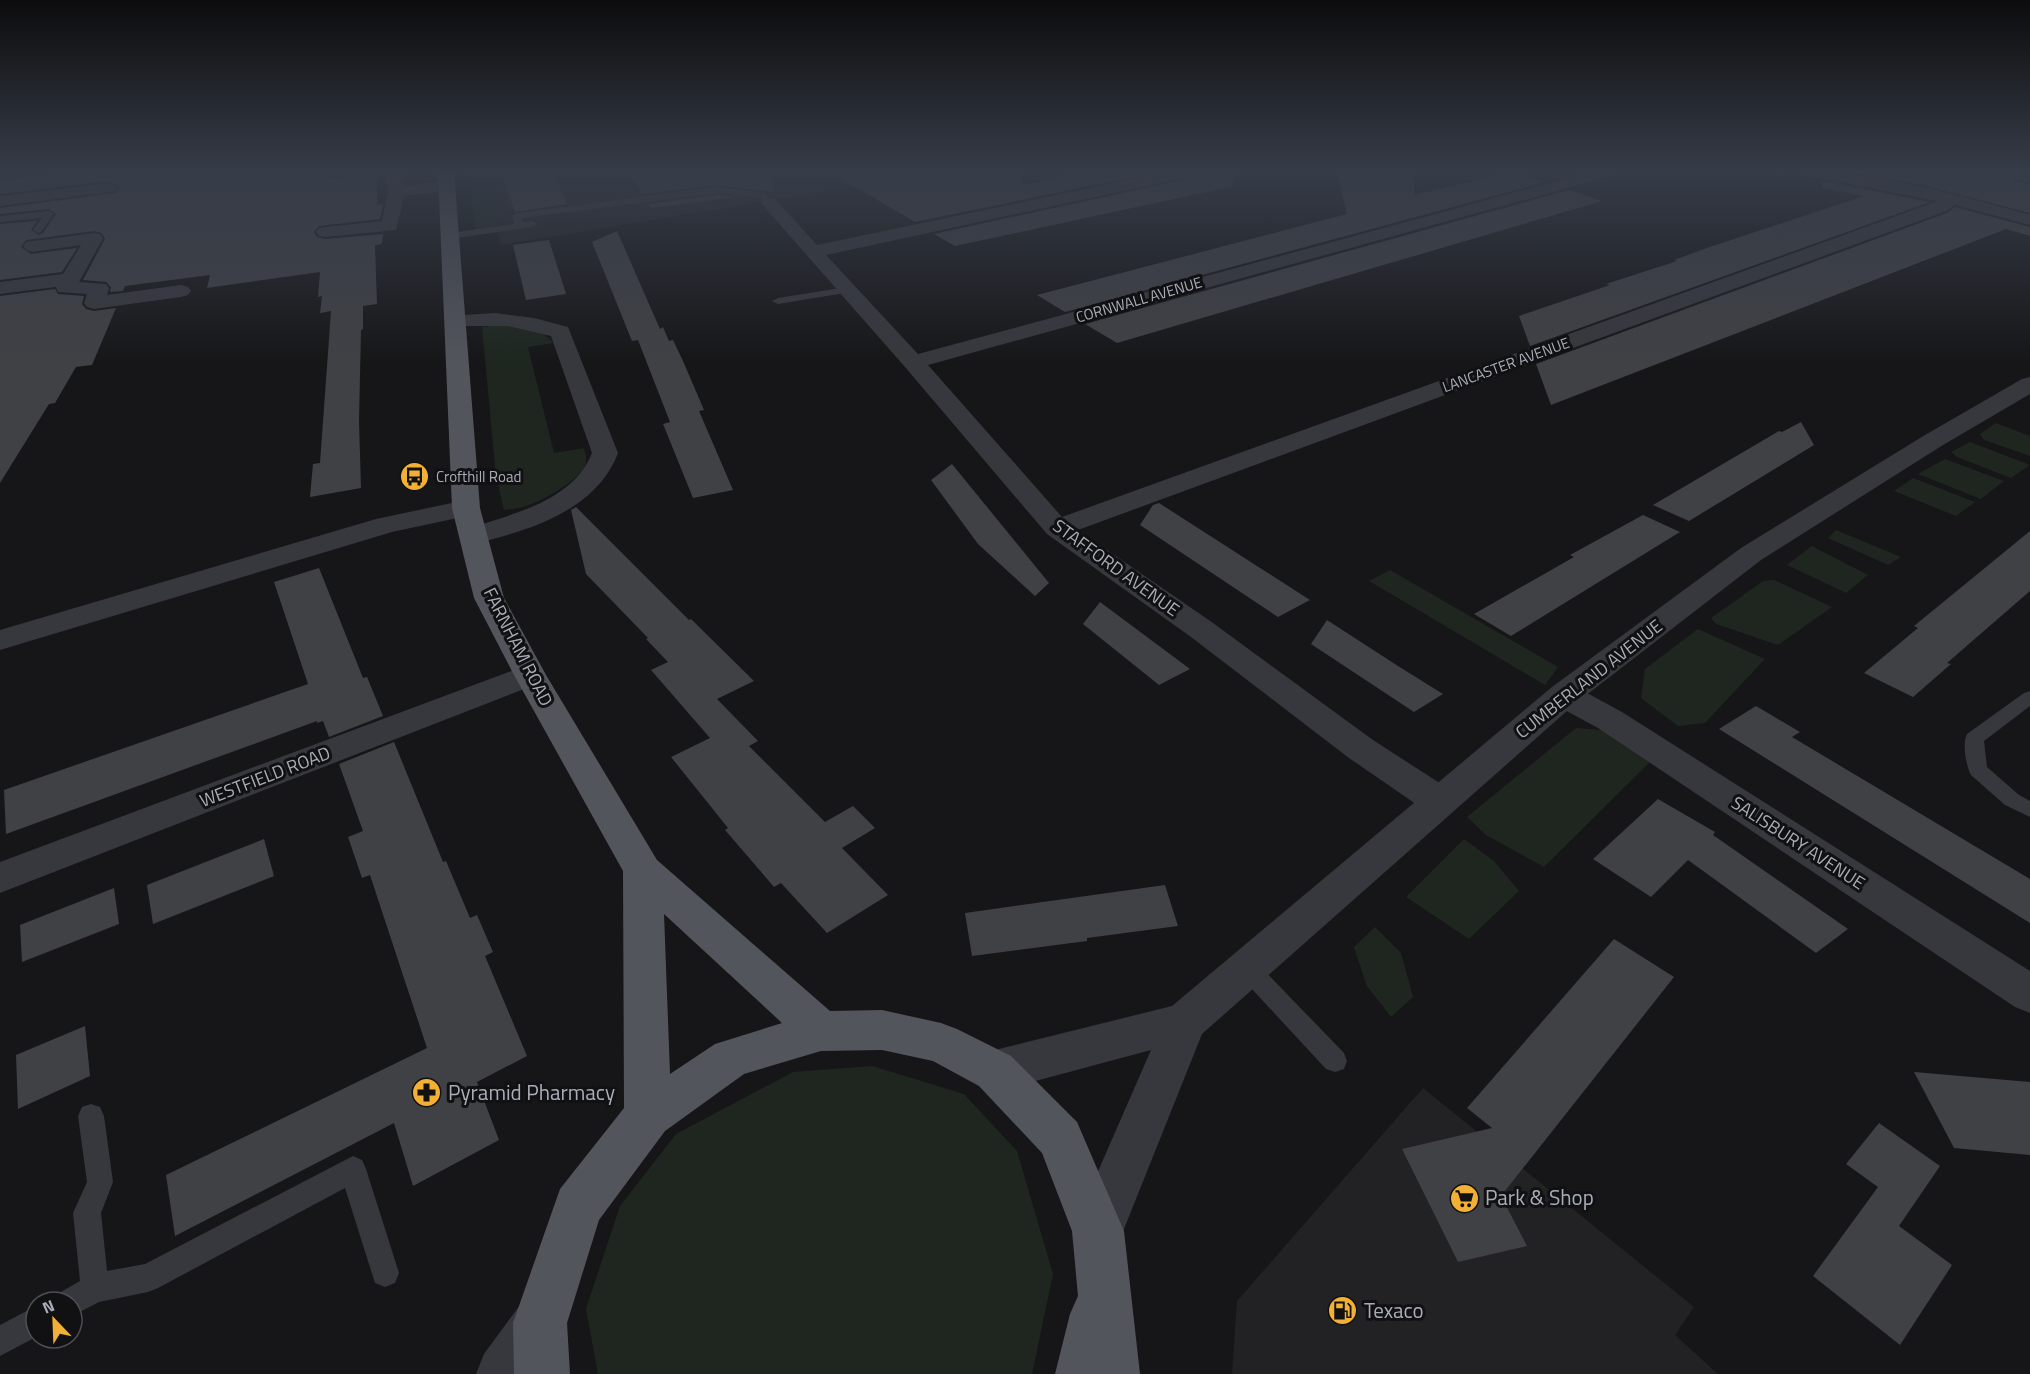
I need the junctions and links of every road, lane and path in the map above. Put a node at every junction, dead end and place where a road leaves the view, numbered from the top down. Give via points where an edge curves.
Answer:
1 (450, 236) edge
2 (798, 236) edge
3 (886, 236) edge
4 (1371, 236) edge
5 (1859, 236) edge
6 (35, 238) edge
7 (812, 252) junction
8 (71, 279) junction
9 (0, 288) edge
10 (847, 290) junction
11 (181, 291) dead end
12 (778, 301) dead end
13 (455, 320) junction
14 (912, 362) junction
15 (2030, 384) edge
16 (466, 508) junction
17 (1057, 528) junction
18 (473, 536) junction
19 (0, 640) edge
20 (530, 675) junction
21 (1564, 695) junction
22 (2030, 697) edge
23 (1439, 801) junction
24 (2030, 810) edge
25 (643, 871) junction
26 (0, 878) edge
27 (1247, 968) junction
28 (2030, 994) edge
29 (1185, 1022) junction
30 (821, 1031) junction
31 (1335, 1061) dead end
32 (995, 1071) junction
33 (648, 1115) junction
34 (91, 1116) dead end
35 (1098, 1231) junction
36 (385, 1273) dead end
37 (95, 1288) junction
38 (1103, 1292) junction
39 (84, 1294) edge
40 (24, 1328) edge
41 (0, 1341) edge
42 (541, 1349) edge
43 (504, 1374) edge
44 (1083, 1374) edge
45 (1112, 1374) edge

1 - 13 main road, FARNHAM ROAD
2 - 7 street, STAFFORD AVENUE
3 - 7 street
4 - 14 street, CORNWALL AVENUE
5 - 17 street, LANCASTER AVENUE
6 - 8 street via 94,238
7 - 10 street, STAFFORD AVENUE
8 - 9 street
8 - 11 street via 65,288 99,288 94,303
10 - 12 lane
10 - 14 street, STAFFORD AVENUE
13 - 16 main road, FARNHAM ROAD
13 - 18 street via 513,319 560,332 605,453 595,475 567,498 537,515
14 - 17 street, STAFFORD AVENUE
15 - 21 street, CUMBERLAND AVENUE via 1751,554
16 - 18 main road, FARNHAM ROAD
16 - 19 street via 386,525
17 - 23 street, STAFFORD AVENUE via 1361,749
18 - 20 main road, FARNHAM ROAD via 489,598
20 - 25 main road, FARNHAM ROAD
20 - 26 street, WESTFIELD ROAD
21 - 23 street, CUMBERLAND AVENUE
21 - 28 street, SALISBURY AVENUE via 1610,720
22 - 24 lane via 1974,739 1978,770 2012,800
23 - 27 street, CUMBERLAND AVENUE
25 - 30 main road, FARNHAM ROAD
25 - 33 main road, FARNHAM ROAD
27 - 29 street, CUMBERLAND AVENUE
27 - 31 lane
29 - 32 street, CUMBERLAND AVENUE
29 - 35 street, CUMBERLAND AVENUE
30 - 32 main road via 882,1030 941,1043
30 - 33 main road via 731,1058
32 - 35 main road via 1060,1138
33 - 42 main road via 578,1207
34 - 37 lane via 100,1182 87,1213
35 - 38 main road
36 - 37 lane via 353,1169 148,1278
37 - 39 lane
38 - 44 main road
38 - 45 main road
40 - 41 lane
42 - 43 street

